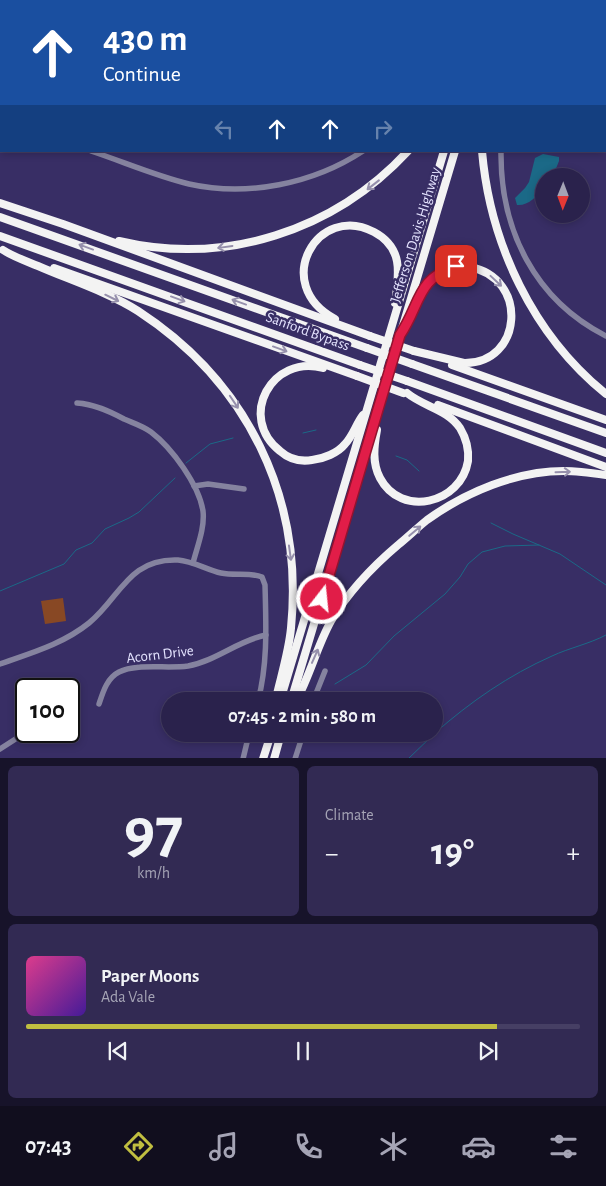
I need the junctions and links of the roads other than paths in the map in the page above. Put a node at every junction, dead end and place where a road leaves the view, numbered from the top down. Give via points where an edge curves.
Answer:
1 (94, 152) edge
2 (118, 152) edge
3 (360, 152) edge
4 (407, 152) edge
5 (444, 152) edge
6 (455, 152) edge
7 (482, 152) edge
8 (501, 152) edge
9 (116, 160) junction
10 (0, 203) edge
11 (0, 217) edge
12 (63, 224) junction
13 (0, 236) edge
14 (2, 249) edge
15 (394, 320) junction
16 (368, 335) junction
17 (400, 335) junction
18 (606, 336) edge
19 (414, 351) junction
20 (357, 376) junction
21 (405, 393) junction
22 (606, 394) edge
23 (77, 403) dead end
24 (366, 410) junction
25 (376, 416) junction
26 (606, 420) edge
27 (606, 433) edge
28 (606, 453) edge
29 (606, 467) edge
30 (606, 474) edge
31 (194, 486) junction
32 (244, 489) dead end
33 (193, 563) junction
34 (266, 634) junction
35 (0, 664) edge
36 (325, 671) dead end
37 (260, 692) edge
38 (277, 692) edge
39 (282, 692) edge
40 (294, 692) edge
41 (300, 692) edge
42 (317, 692) edge
43 (99, 704) dead end
44 (15, 739) edge
45 (247, 742) edge
46 (268, 742) edge
47 (279, 742) edge
48 (301, 742) edge
49 (0, 749) edge
50 (242, 758) edge
51 (263, 758) edge
52 (274, 758) edge
53 (296, 758) edge

1 - 9 street
2 - 9 street
3 - 9 street via 313,176 254,188 192,184
4 -> 12 highway via 369,188 330,213 291,231 257,241 217,248 168,248 124,242
5 - 15 highway, Jefferson Davis Highway
6 - 17 highway, Jefferson Davis Highway
7 - 22 highway via 498,235 520,287 544,327 570,361
8 - 18 street via 504,197 515,238 549,293 570,313
10 - 12 highway
27 -> 11 highway, Sanford Bypass, bridge
12 - 16 highway
13 -> 28 highway, Sanford Bypass, bridge
14 -> 20 highway
14 -> 38 highway via 136,310 178,340 223,386 256,438 274,479 286,522 292,569 291,628
15 - 16 highway via 399,277 398,264 390,245 367,228 345,226 327,232 317,240 305,259 304,283 317,307
15 - 24 highway, Jefferson Davis Highway
16 - 19 highway, bridge
17 -> 19 highway via 430,280 444,270 456,266 472,268 486,272 501,284 509,299 512,321 496,351 469,363
17 - 25 highway, Jefferson Davis Highway
19 - 26 highway
20 - 21 highway, bridge
20 - 24 highway via 311,366 285,372 272,383 265,396 261,410 262,426 270,442 283,454 298,460 314,460 326,458 346,444
21 - 25 highway via 443,412 454,420 464,435 467,467 455,488 430,501 399,498 386,488 379,477 374,454
21 - 29 highway
23 - 31 street via 112,412 152,432
24 - 39 highway, Jefferson Davis Highway
25 - 40 highway, Jefferson Davis Highway
41 -> 30 highway via 331,622 355,585 426,521 450,505 508,480 564,471
31 - 32 street via 208,484
31 - 33 street via 201,503 203,522
33 - 34 street via 224,574 262,577 265,584
33 - 35 street via 162,561 136,572 99,615 75,634
34 - 37 street
34 - 43 street, Acorn Drive via 253,637 198,664 118,672 106,685
36 - 42 street
44 - 49 street
45 - 50 street
46 - 51 highway
47 - 52 highway
48 - 53 street

